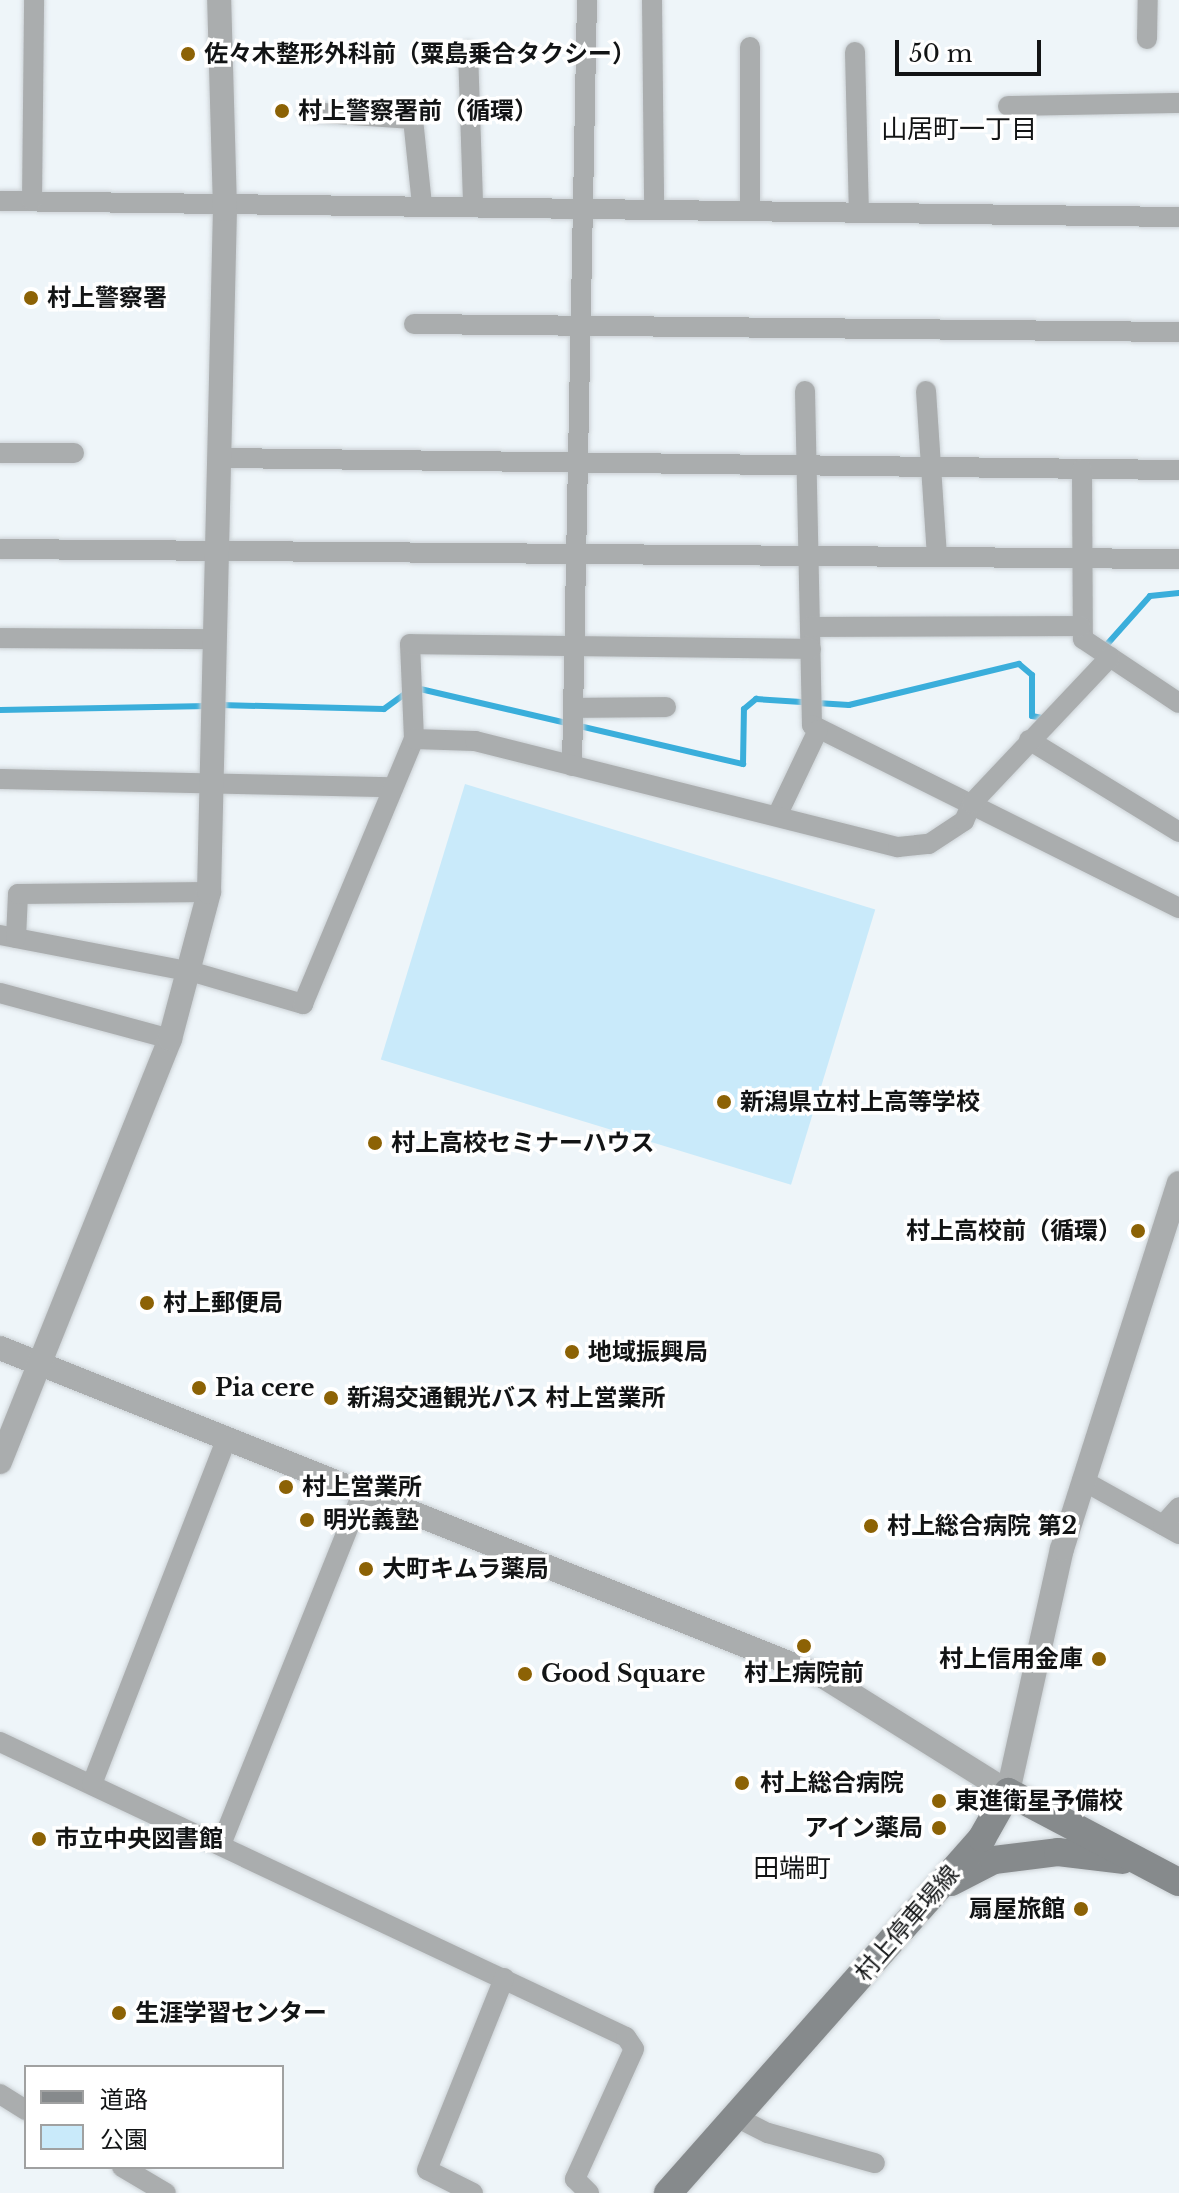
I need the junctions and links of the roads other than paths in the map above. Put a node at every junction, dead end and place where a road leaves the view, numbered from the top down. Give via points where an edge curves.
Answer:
1 (34, 0) edge
2 (219, 0) edge
3 (587, 0) edge
4 (652, 0) edge
5 (1148, 0) edge
6 (1147, 39) dead end
7 (750, 47) dead end
8 (468, 51) dead end
9 (855, 52) dead end
10 (1179, 103) edge
11 (1008, 106) dead end
12 (308, 112) dead end
13 (0, 201) edge
14 (32, 201) junction
15 (422, 204) junction
16 (473, 205) junction
17 (584, 207) junction
18 (654, 208) junction
19 (225, 209) junction
20 (750, 209) junction
21 (859, 211) junction
22 (1179, 217) edge
23 (414, 324) dead end
24 (582, 325) junction
25 (1179, 332) edge
26 (805, 391) dead end
27 (926, 391) dead end
28 (0, 453) edge
29 (74, 453) dead end
30 (222, 458) junction
31 (579, 464) junction
32 (808, 466) junction
33 (933, 467) junction
34 (1082, 469) junction
35 (1179, 470) edge
36 (0, 549) edge
37 (220, 553) junction
38 (578, 554) junction
39 (809, 556) junction
40 (937, 557) junction
41 (1088, 558) junction
42 (1179, 559) edge
43 (1081, 626) junction
44 (810, 627) junction
45 (0, 638) edge
46 (215, 639) junction
47 (575, 641) junction
48 (811, 649) junction
49 (1110, 657) junction
50 (1179, 703) edge
51 (666, 707) dead end
52 (573, 708) junction
53 (818, 730) junction
54 (414, 739) junction
55 (1029, 740) junction
56 (572, 766) junction
57 (0, 779) edge
58 (216, 779) junction
59 (393, 787) junction
60 (972, 803) junction
61 (777, 816) junction
62 (1179, 832) edge
63 (209, 892) junction
64 (1179, 908) edge
65 (8, 937) edge
66 (193, 972) junction
67 (0, 993) edge
68 (170, 1039) junction
69 (1179, 1183) edge
70 (0, 1348) edge
71 (41, 1364) junction
72 (227, 1437) junction
73 (0, 1462) edge
74 (1082, 1480) junction
75 (363, 1491) junction
76 (1179, 1507) edge
77 (1171, 1529) edge
78 (0, 1742) edge
79 (92, 1784) junction
80 (1008, 1792) junction
81 (222, 1842) junction
82 (1140, 1862) junction
83 (1179, 1882) edge
84 (935, 1891) junction
85 (504, 1978) junction
86 (0, 2094) edge
87 (24, 2109) edge
88 (736, 2117) junction
89 (875, 2163) dead end
90 (125, 2169) edge
91 (166, 2193) edge
92 (473, 2193) edge
93 (589, 2193) edge
94 (668, 2193) edge

1 - 14 street
2 - 19 street
3 - 17 street
4 - 18 street
5 - 6 street
7 - 20 street
8 - 16 street
9 - 21 street
10 - 11 street
12 - 15 street via 413,119
13 - 14 street
14 - 19 street
15 - 16 street
15 - 19 street
16 - 17 street
17 - 18 street
17 - 24 street
18 - 20 street
19 - 30 street
20 - 21 street
21 - 22 street
23 - 24 street
24 - 25 street
24 - 31 street
26 - 32 street
27 - 33 street
28 - 29 street
30 - 31 street
30 - 37 street
31 - 32 street
31 - 38 street
32 - 33 street
32 - 39 street
33 - 34 street
33 - 40 street
34 - 35 street
34 - 41 street
36 - 37 street
37 - 38 street
37 - 46 street
38 - 39 street
38 - 47 street
39 - 40 street
39 - 44 street
40 - 41 street
41 - 42 street
41 - 43 street
43 - 44 street
43 - 49 street via 1083,639
44 - 48 street
45 - 46 street
46 - 58 street
47 - 48 street
47 - 52 street
47 - 54 street via 410,644
48 - 53 street via 812,725
49 - 50 street
49 - 55 street
51 - 52 street
52 - 56 street
53 - 60 street
53 - 61 street
54 - 56 street via 475,741
54 - 59 street
55 - 60 street
55 - 62 street
56 - 61 street
57 - 58 street
58 - 59 street
58 - 63 street
59 - 66 street via 303,1004
60 - 61 street via 952,832 929,844 898,847
60 - 64 street
63 - 65 street via 18,894
63 - 66 street
65 - 66 street
66 - 68 street
67 - 68 street
68 - 71 street
69 - 74 street
70 - 71 street
71 - 72 street
71 - 73 street
72 - 75 street
72 - 79 street
74 - 77 street
74 - 80 street
75 - 80 street via 824,1677
75 - 81 street
76 - 77 street
78 - 79 street
79 - 81 street
80 - 82 main road
80 - 84 main road, 村上停車場線 via 982,1838
81 - 85 street
82 - 83 main road
82 - 84 main road via 1058,1852 994,1860
84 - 88 main road, 村上停車場線
85 - 92 street via 427,2170
85 - 93 street via 626,2037 634,2049 575,2179
86 - 87 street
88 - 89 street via 768,2133
88 - 94 main road, 村上停車場線
90 - 91 street

